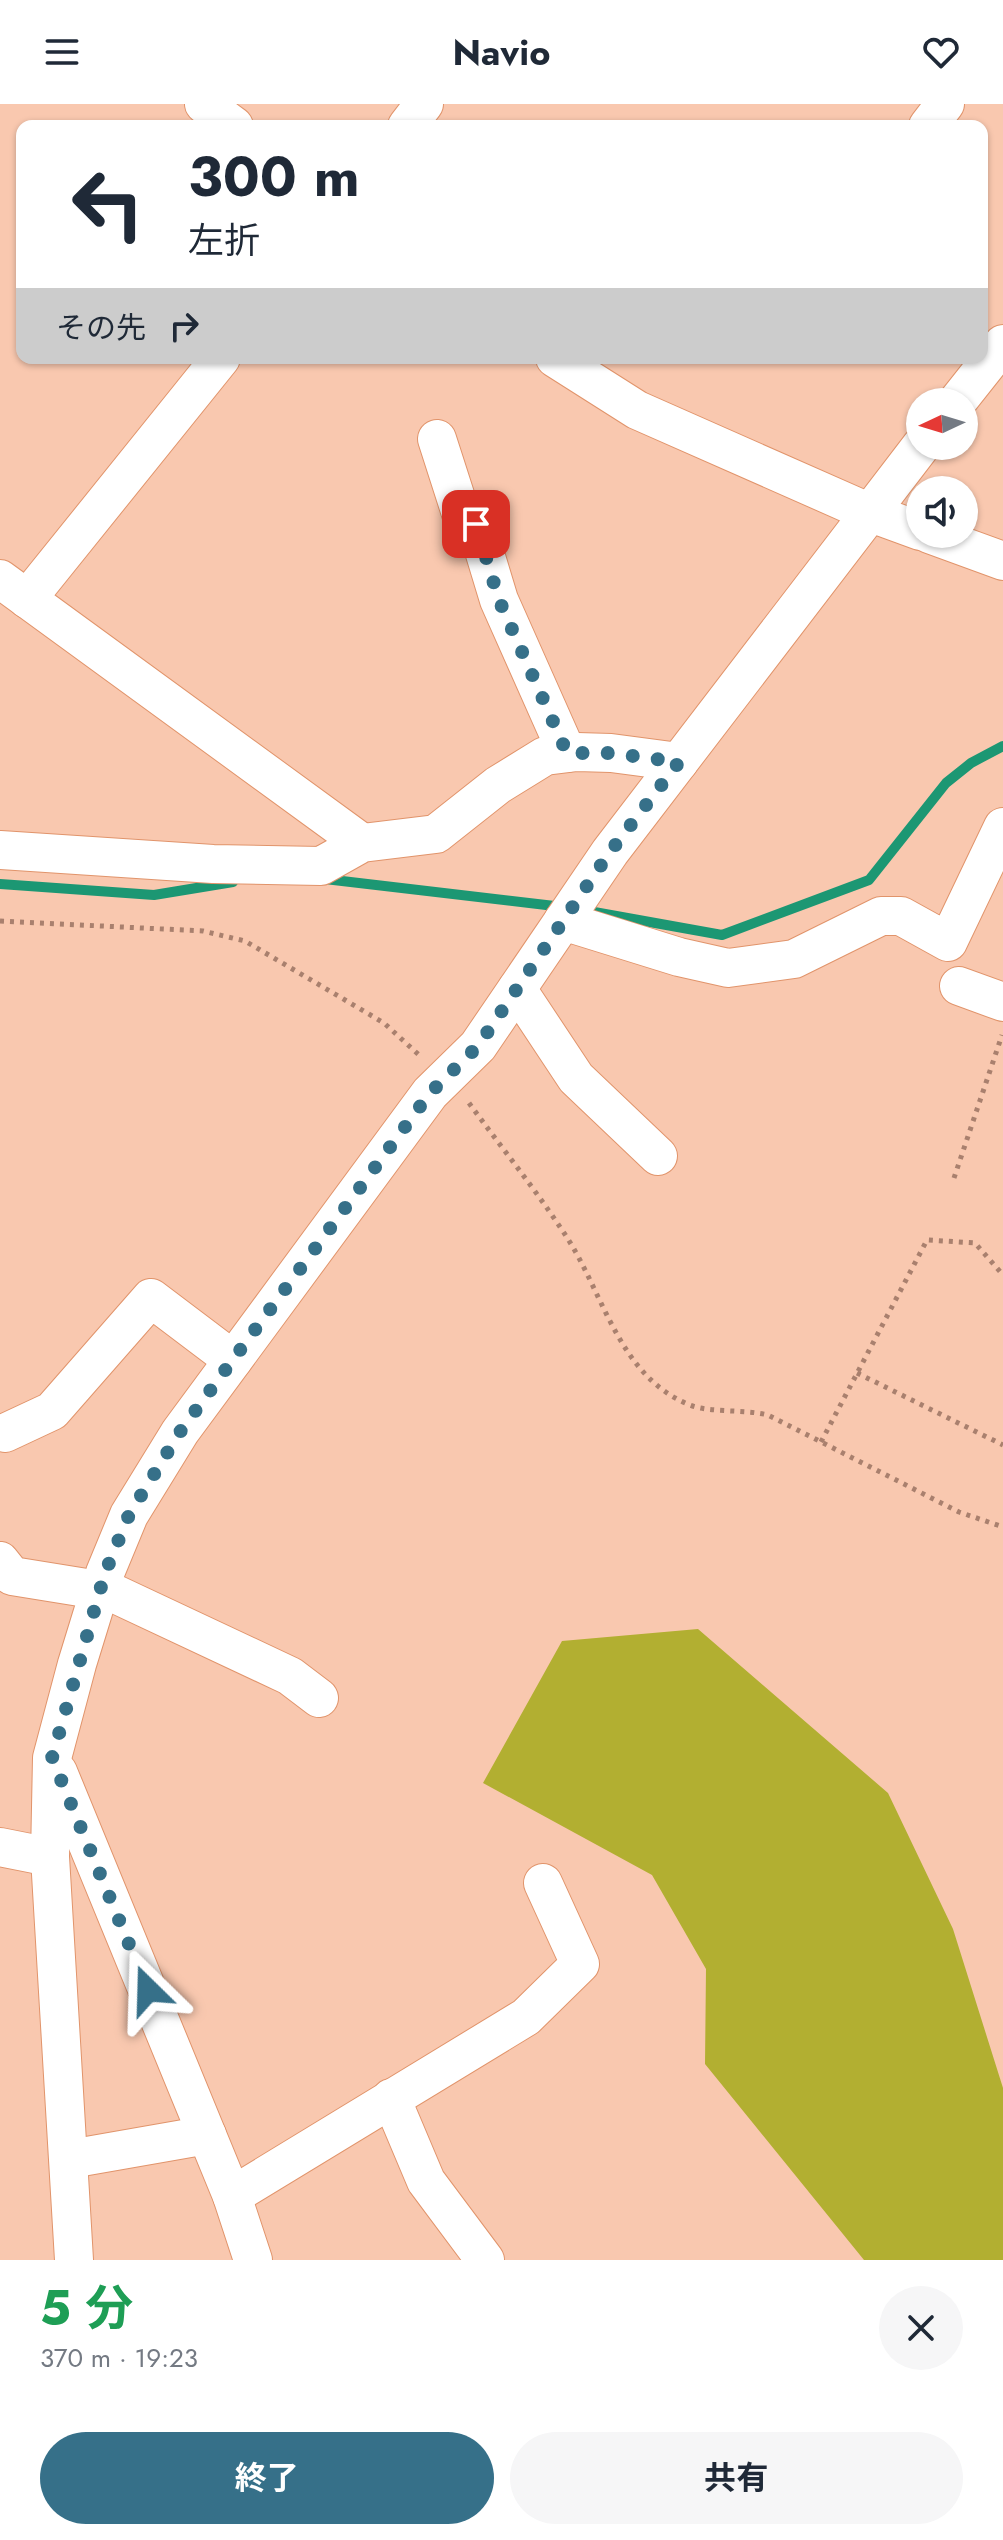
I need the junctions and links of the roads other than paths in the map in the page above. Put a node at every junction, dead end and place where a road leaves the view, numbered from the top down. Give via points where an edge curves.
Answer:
1 (204, 104) edge
2 (424, 104) edge
3 (945, 104) edge
4 (226, 120) edge
5 (412, 120) edge
6 (933, 120) edge
7 (1003, 344) edge
8 (988, 363) edge
9 (216, 364) edge
10 (564, 364) edge
11 (987, 364) edge
12 (968, 388) edge
13 (437, 439) dead end
14 (910, 460) edge
15 (868, 512) junction
16 (906, 526) edge
17 (967, 548) edge
18 (1003, 561) edge
19 (14, 589) edge
20 (567, 753) junction
21 (679, 762) junction
22 (1003, 827) edge
23 (362, 843) junction
24 (0, 850) edge
25 (563, 921) junction
26 (959, 986) dead end
27 (517, 989) junction
28 (1003, 1002) edge
29 (658, 1156) dead end
30 (233, 1360) junction
31 (5, 1433) dead end
32 (0, 1561) edge
33 (100, 1590) junction
34 (319, 1698) dead end
35 (52, 1758) junction
36 (50, 1857) junction
37 (4, 1859) edge
38 (543, 1883) dead end
39 (391, 2098) junction
40 (207, 2135) junction
41 (70, 2159) junction
42 (232, 2196) junction
43 (74, 2260) edge
44 (253, 2260) edge
45 (485, 2260) edge

1 - 4 street
2 - 5 street
3 - 6 street
7 - 8 street
9 - 19 street
10 - 15 street via 637,410
11 - 12 street
13 - 20 street via 464,523 476,524 499,600
14 - 15 street
15 - 16 street
15 - 21 street
17 - 18 street
19 - 23 street
20 - 21 street
20 - 23 street via 545,756 436,834
21 - 25 street
22 - 25 street via 948,942 901,916 881,916 794,959 728,968
23 - 24 street via 321,866
25 - 27 street
26 - 28 street
27 - 29 street via 576,1078
27 - 30 street via 478,1046 430,1093
30 - 31 street via 151,1298 52,1411
30 - 33 street via 129,1515
32 - 33 street via 12,1576
33 - 34 street via 290,1676
33 - 35 street
35 - 36 street
35 - 40 street
36 - 37 street
36 - 41 street
38 - 39 street via 580,1964 526,2017
39 - 42 street
39 - 45 street via 426,2181
40 - 41 street
40 - 42 street
41 - 43 street
42 - 44 street

